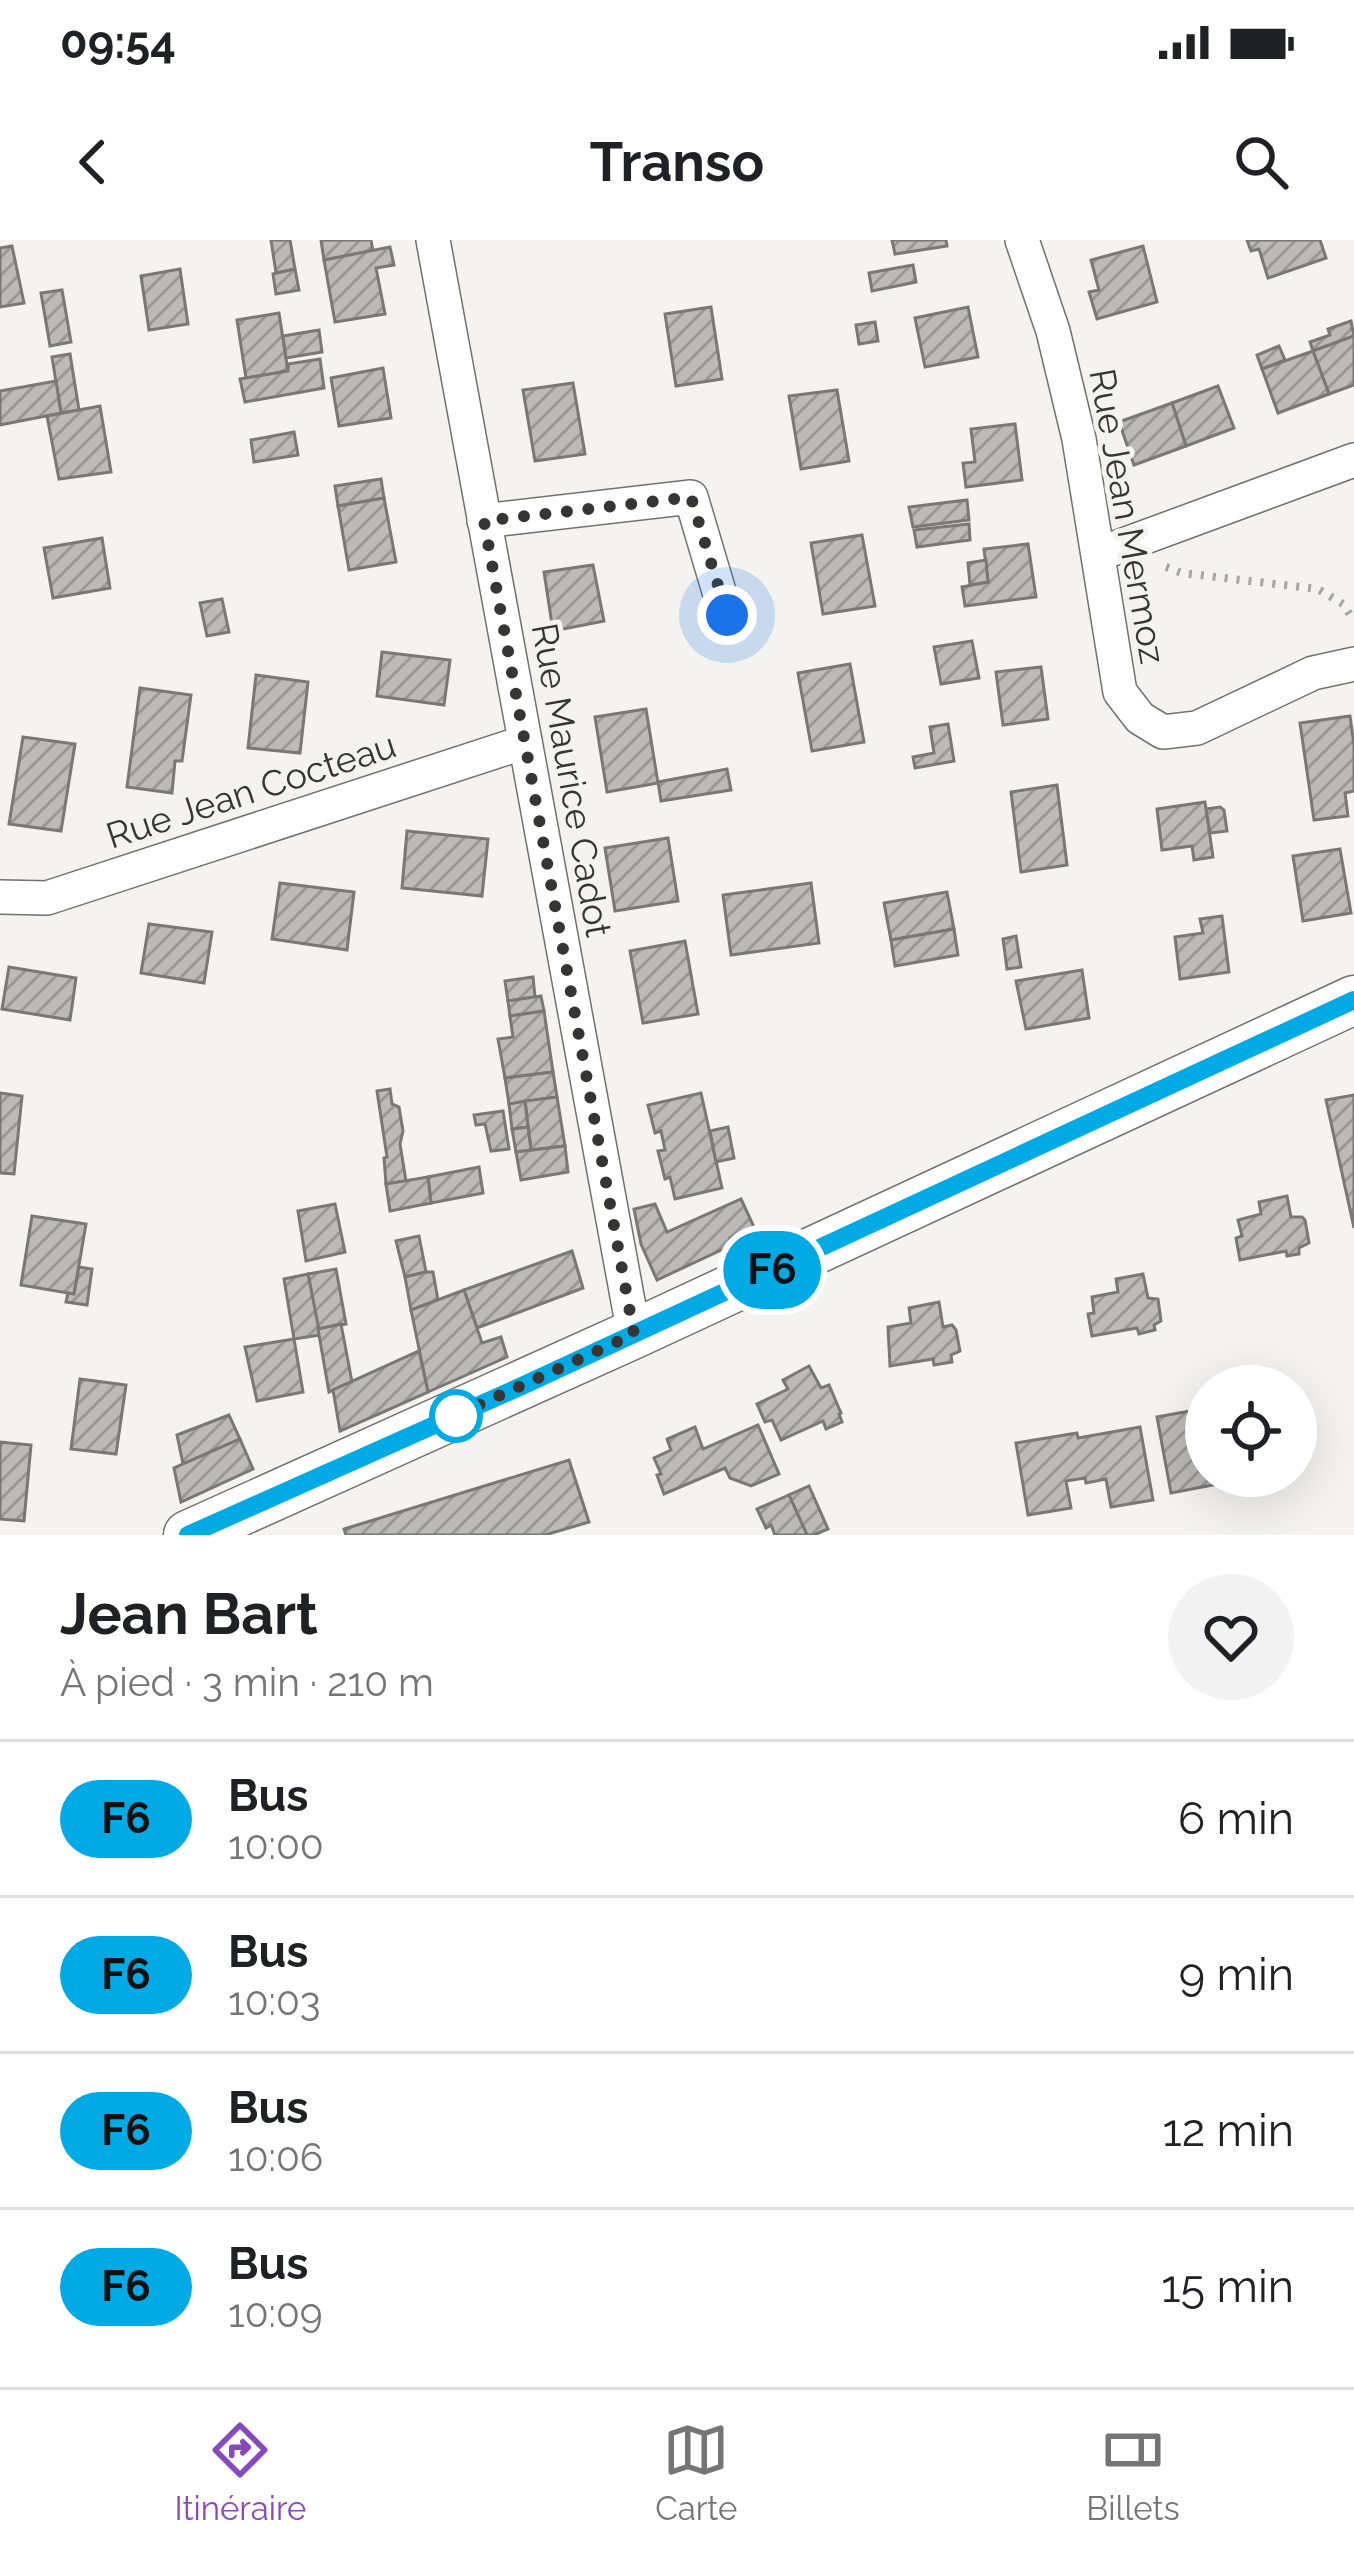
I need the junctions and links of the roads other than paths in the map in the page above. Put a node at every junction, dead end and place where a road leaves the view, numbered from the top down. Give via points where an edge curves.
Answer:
1 (433, 240) edge
2 (1022, 240) edge
3 (1354, 460) edge
4 (484, 521) junction
5 (1099, 554) junction
6 (727, 615) dead end
7 (1354, 664) edge
8 (525, 742) junction
9 (0, 897) edge
10 (1354, 1000) edge
11 (634, 1334) junction
12 (188, 1535) edge

1 - 4 street, Rue Maurice Cadot
2 - 5 street, Rue Jean Mermoz via 1058,352
3 - 5 street
4 - 6 street via 691,497
4 - 8 street, Rue Maurice Cadot
5 - 7 street, Rue Jean Mermoz via 1120,692 1163,733 1197,728 1313,673
8 - 9 street, Rue Jean Cocteau via 47,898
8 - 11 street, Rue Maurice Cadot
10 - 11 main road
11 - 12 main road

